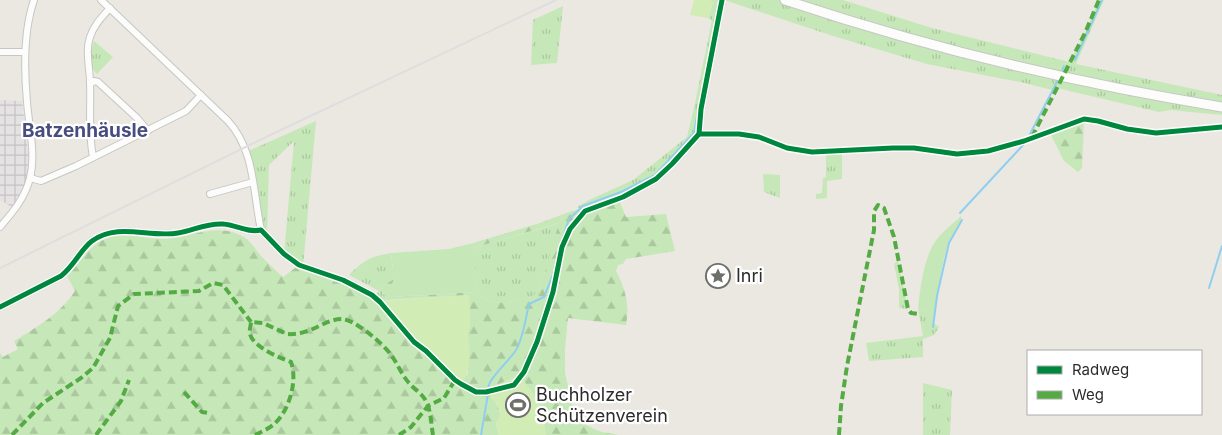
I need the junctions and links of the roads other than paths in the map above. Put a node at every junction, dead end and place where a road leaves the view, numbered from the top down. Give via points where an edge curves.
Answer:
1 (34, 0) edge
2 (101, 0) edge
3 (722, 0) edge
4 (785, 0) edge
5 (110, 8) junction
6 (0, 52) edge
7 (25, 52) junction
8 (90, 84) junction
9 (200, 95) junction
10 (1222, 107) edge
11 (148, 131) junction
12 (93, 157) junction
13 (30, 178) junction
14 (253, 182) junction
15 (210, 194) dead end
16 (0, 226) edge
17 (261, 230) junction
18 (0, 307) edge

1 - 7 street via 26,28
2 - 5 street
3 - 17 street via 699,134 656,179 623,197 585,211 570,229 562,246 553,292 537,342 524,372 514,385 476,392 455,380 414,342 372,295 343,280 299,265
4 - 10 main road via 900,36 1052,75
5 - 8 street via 95,26 90,39
5 - 9 street
6 - 7 street
7 - 13 street via 31,139
8 - 11 street via 98,82
8 - 12 street via 89,136
9 - 11 street via 186,111
9 - 14 street via 239,134
11 - 12 street
12 - 13 street via 41,181
13 - 16 street via 18,206
14 - 15 street
14 - 17 street
17 - 18 street via 245,230 225,224 179,233 131,231 105,234 91,241 61,276

